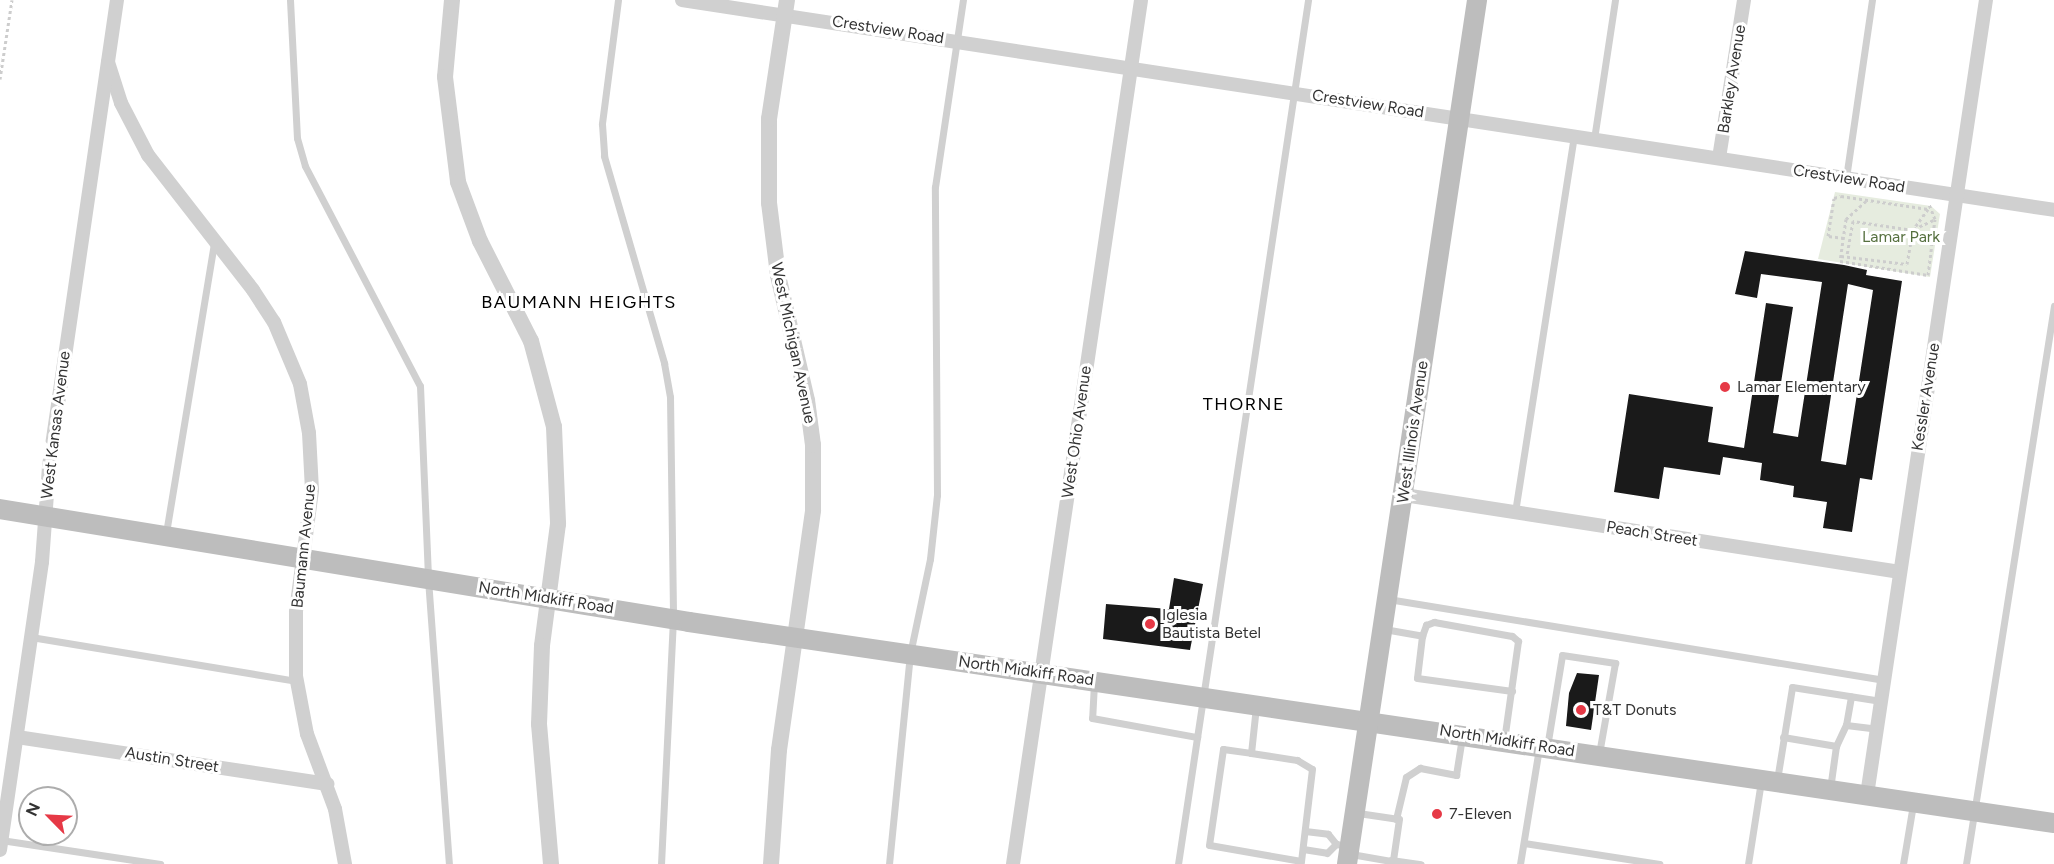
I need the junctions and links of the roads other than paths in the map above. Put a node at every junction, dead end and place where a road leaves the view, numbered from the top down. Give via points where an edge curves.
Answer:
1 (117, 0) edge
2 (290, 0) edge
3 (452, 0) edge
4 (618, 0) edge
5 (682, 0) edge
6 (963, 0) edge
7 (1141, 0) edge
8 (1308, 0) edge
9 (1477, 0) edge
10 (1615, 0) edge
11 (1744, 0) edge
12 (1872, 0) edge
13 (1986, 0) edge
14 (786, 7) edge
15 (957, 40) junction
16 (108, 62) junction
17 (1131, 67) junction
18 (1294, 92) junction
19 (1460, 118) junction
20 (1574, 136) junction
21 (1594, 139) junction
22 (1719, 158) junction
23 (1846, 178) junction
24 (1957, 196) junction
25 (2054, 210) edge
26 (214, 242) junction
27 (2054, 306) edge
28 (1404, 495) junction
29 (0, 509) edge
30 (1515, 512) junction
31 (45, 516) junction
32 (166, 536) junction
33 (304, 558) junction
34 (1900, 572) junction
35 (428, 579) junction
36 (548, 599) junction
37 (1388, 599) junction
38 (673, 619) junction
39 (1383, 629) junction
40 (1422, 636) junction
41 (31, 637) junction
42 (794, 637) junction
43 (910, 654) junction
44 (1041, 673) junction
45 (1884, 680) junction
46 (297, 681) junction
47 (1094, 681) junction
48 (1512, 691) junction
49 (1203, 696) junction
50 (1851, 696) junction
51 (1881, 701) junction
52 (1256, 704) junction
53 (1369, 720) junction
54 (1846, 725) junction
55 (1877, 729) junction
56 (1463, 734) junction
57 (17, 737) junction
58 (1197, 737) junction
59 (1783, 737) junction
60 (1504, 740) junction
61 (1543, 746) junction
62 (1836, 746) junction
63 (1251, 753) junction
64 (1599, 754) junction
65 (1769, 780) junction
66 (327, 784) junction
67 (1830, 789) junction
68 (1867, 795) junction
69 (1913, 802) junction
70 (1974, 811) junction
71 (1355, 813) junction
72 (1396, 819) junction
73 (2054, 823) edge
74 (1305, 831) junction
75 (1524, 843) junction
76 (1, 845) edge
77 (1303, 849) junction
78 (1346, 852) edge
79 (1390, 861) edge
80 (1300, 862) edge
81 (160, 864) edge
82 (345, 864) edge
83 (449, 864) edge
84 (551, 864) edge
85 (661, 864) edge
86 (771, 864) edge
87 (889, 864) edge
88 (1013, 864) edge
89 (1178, 864) edge
90 (1421, 864) edge
91 (1520, 864) edge
92 (1659, 864) edge
93 (1748, 864) edge
94 (1903, 864) edge
95 (1966, 864) edge

1 - 16 street, West Kansas Avenue
2 - 35 lane via 297,138 305,166 420,386
3 - 36 street via 445,77 448,127 458,182 477,235 531,341 555,427 558,524
4 - 38 lane via 602,124 604,156 664,363 670,397
5 - 14 street, Crestview Road
6 - 15 lane
7 - 17 street, West Ohio Avenue
8 - 18 lane
9 - 19 main road, West Illinois Avenue
10 - 21 lane
11 - 22 street, Barkley Avenue
12 - 23 lane
13 - 24 street, Kessler Avenue
14 - 15 street, Crestview Road
14 - 42 street, West Michigan Avenue via 769,119 769,204 778,276 807,400 813,454 813,510
15 - 17 street, Crestview Road
15 - 43 lane via 935,187 937,495 930,559
16 - 26 street, Baumann Avenue via 121,103 148,155
16 - 31 street, West Kansas Avenue
17 - 18 street, Crestview Road
17 - 44 street, West Ohio Avenue
18 - 19 street, Crestview Road
18 - 49 lane
19 - 20 street, Crestview Road
19 - 28 main road, West Illinois Avenue
20 - 21 street, Crestview Road
20 - 30 lane
21 - 22 street, Crestview Road
22 - 23 street, Crestview Road
23 - 24 street, Crestview Road
24 - 25 street, Crestview Road
24 - 34 street, Kessler Avenue
26 - 32 lane
26 - 33 street, Baumann Avenue via 274,322 300,384 312,466
27 - 70 lane
28 - 30 street, Peach Street
28 - 37 main road, West Illinois Avenue
29 - 31 main road, North Midkiff Road
30 - 34 street, Peach Street
31 - 32 main road, North Midkiff Road
31 - 41 street, West Kansas Avenue
32 - 33 main road, North Midkiff Road
33 - 35 main road, North Midkiff Road
33 - 46 street, Baumann Avenue via 294,638
34 - 45 street, Kessler Avenue
35 - 36 main road, North Midkiff Road
35 - 83 lane
36 - 38 main road, North Midkiff Road
36 - 84 street via 539,724
37 - 39 main road, West Illinois Avenue
37 - 45 lane
38 - 42 main road, North Midkiff Road
38 - 85 lane
39 - 40 lane
39 - 53 main road, West Illinois Avenue
40 - 48 lane via 1418,678
40 - 48 lane via 1426,625 1434,622 1512,636 1520,647
41 - 46 lane
41 - 57 street, West Kansas Avenue
42 - 43 main road, North Midkiff Road
42 - 86 street, West Michigan Avenue via 776,778
43 - 44 main road, North Midkiff Road
43 - 87 lane
44 - 47 main road, North Midkiff Road
44 - 88 street, West Ohio Avenue
45 - 51 street, Kessler Avenue
46 - 66 street, Baumann Avenue via 307,734
47 - 49 main road, North Midkiff Road
47 - 58 lane via 1092,718
48 - 60 lane
49 - 52 main road, North Midkiff Road
49 - 58 lane
50 - 51 lane
50 - 54 lane
50 - 59 lane via 1792,687
51 - 55 street, Kessler Avenue
52 - 53 main road, North Midkiff Road
52 - 63 lane
53 - 56 main road, North Midkiff Road
53 - 71 main road, West Illinois Avenue
54 - 55 lane
54 - 62 lane
55 - 68 street, Kessler Avenue
56 - 60 main road, North Midkiff Road
56 - 72 lane via 1456,775 1420,768 1406,777
57 - 66 street, Austin Street
57 - 76 street, West Kansas Avenue
58 - 89 lane
59 - 62 lane
59 - 65 lane
60 - 61 main road, North Midkiff Road
61 - 64 main road, North Midkiff Road
61 - 64 lane via 1562,655 1594,659 1615,663
61 - 75 lane
62 - 67 lane
63 - 74 lane via 1297,760 1312,769
63 - 80 lane via 1223,749 1209,845
64 - 65 main road, North Midkiff Road
65 - 67 main road, North Midkiff Road
65 - 93 lane
66 - 82 street, Baumann Avenue
67 - 68 main road, North Midkiff Road
68 - 69 main road, North Midkiff Road
69 - 70 main road, North Midkiff Road
69 - 94 lane
70 - 73 main road, North Midkiff Road
70 - 95 lane
71 - 72 lane
71 - 78 main road, West Illinois Avenue
72 - 79 lane
74 - 77 lane
74 - 78 lane via 1328,834
75 - 91 lane
75 - 92 lane
76 - 81 lane
77 - 78 lane
77 - 80 lane
78 - 79 lane
79 - 90 lane

